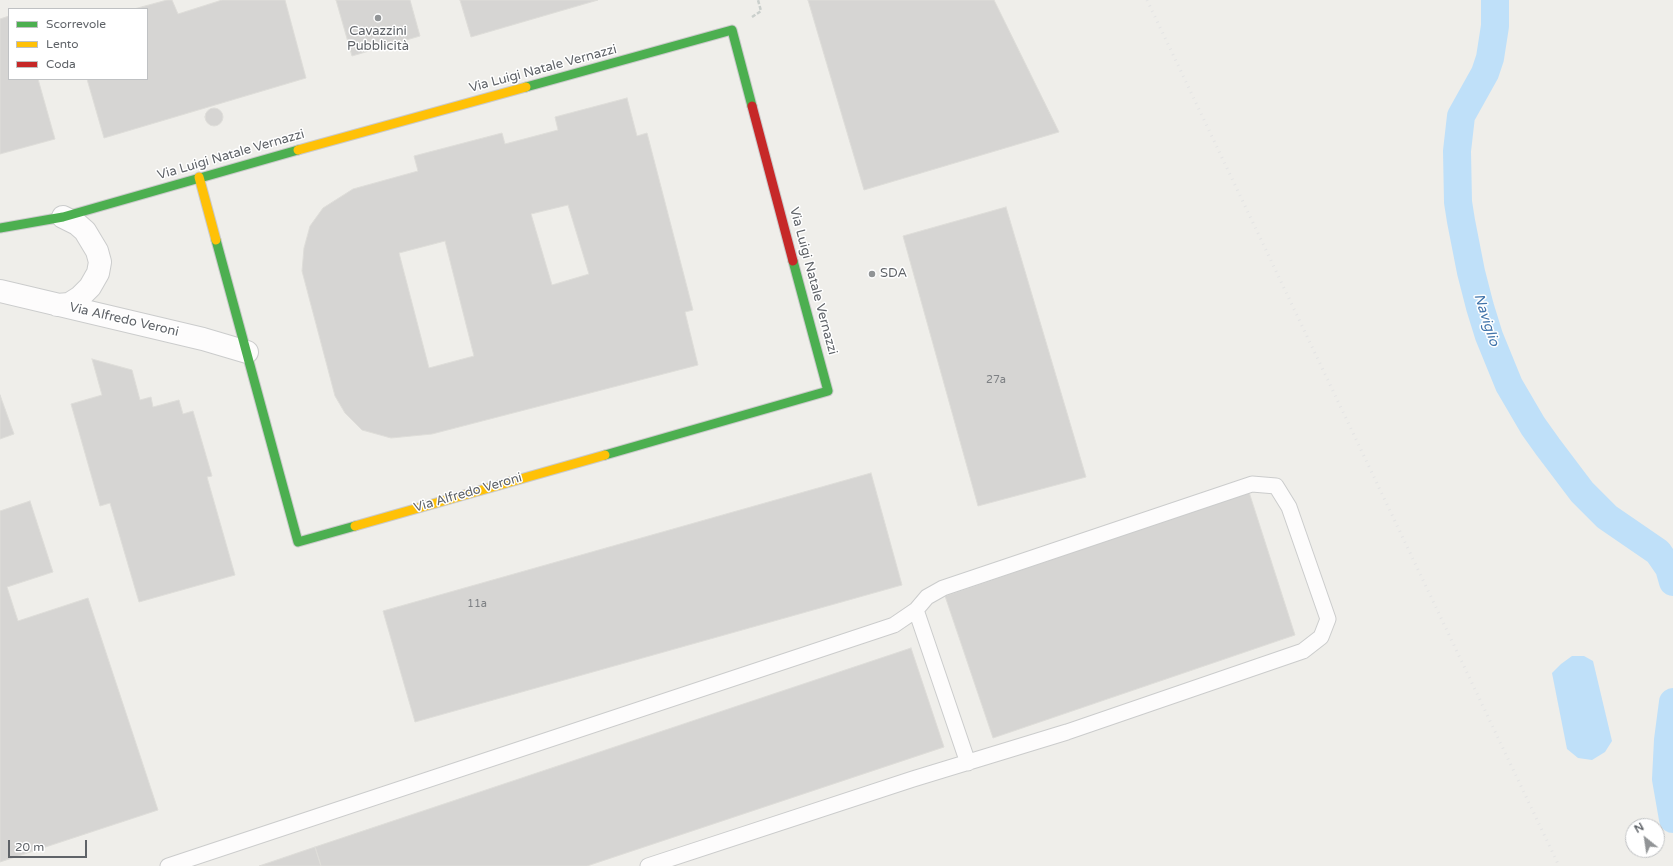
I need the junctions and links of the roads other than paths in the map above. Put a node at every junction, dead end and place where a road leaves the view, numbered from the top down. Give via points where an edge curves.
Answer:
1 (199, 177) junction
2 (63, 217) junction
3 (0, 228) edge
4 (0, 291) edge
5 (57, 305) junction
6 (247, 352) junction
7 (828, 391) joint
8 (916, 610) junction
9 (968, 763) junction
10 (168, 866) edge
11 (648, 866) edge

1 - 2 street, Via Luigi Natale Vernazzi
1 - 6 street, Via Alfredo Veroni
1 - 7 street, Via Luigi Natale Vernazzi via 732,30
2 - 3 street, Via Luigi Natale Vernazzi
2 - 5 street via 85,231 97,251 100,262 98,273 80,298 69,304
4 - 5 street, Via Alfredo Veroni
5 - 6 street, Via Alfredo Veroni via 203,339
6 - 7 street, Via Alfredo Veroni via 298,542
8 - 9 lane
8 - 9 lane via 927,597 943,588 1252,484 1276,486 1289,507 1328,619 1321,637 1303,652
8 - 10 lane via 894,625
9 - 11 lane

